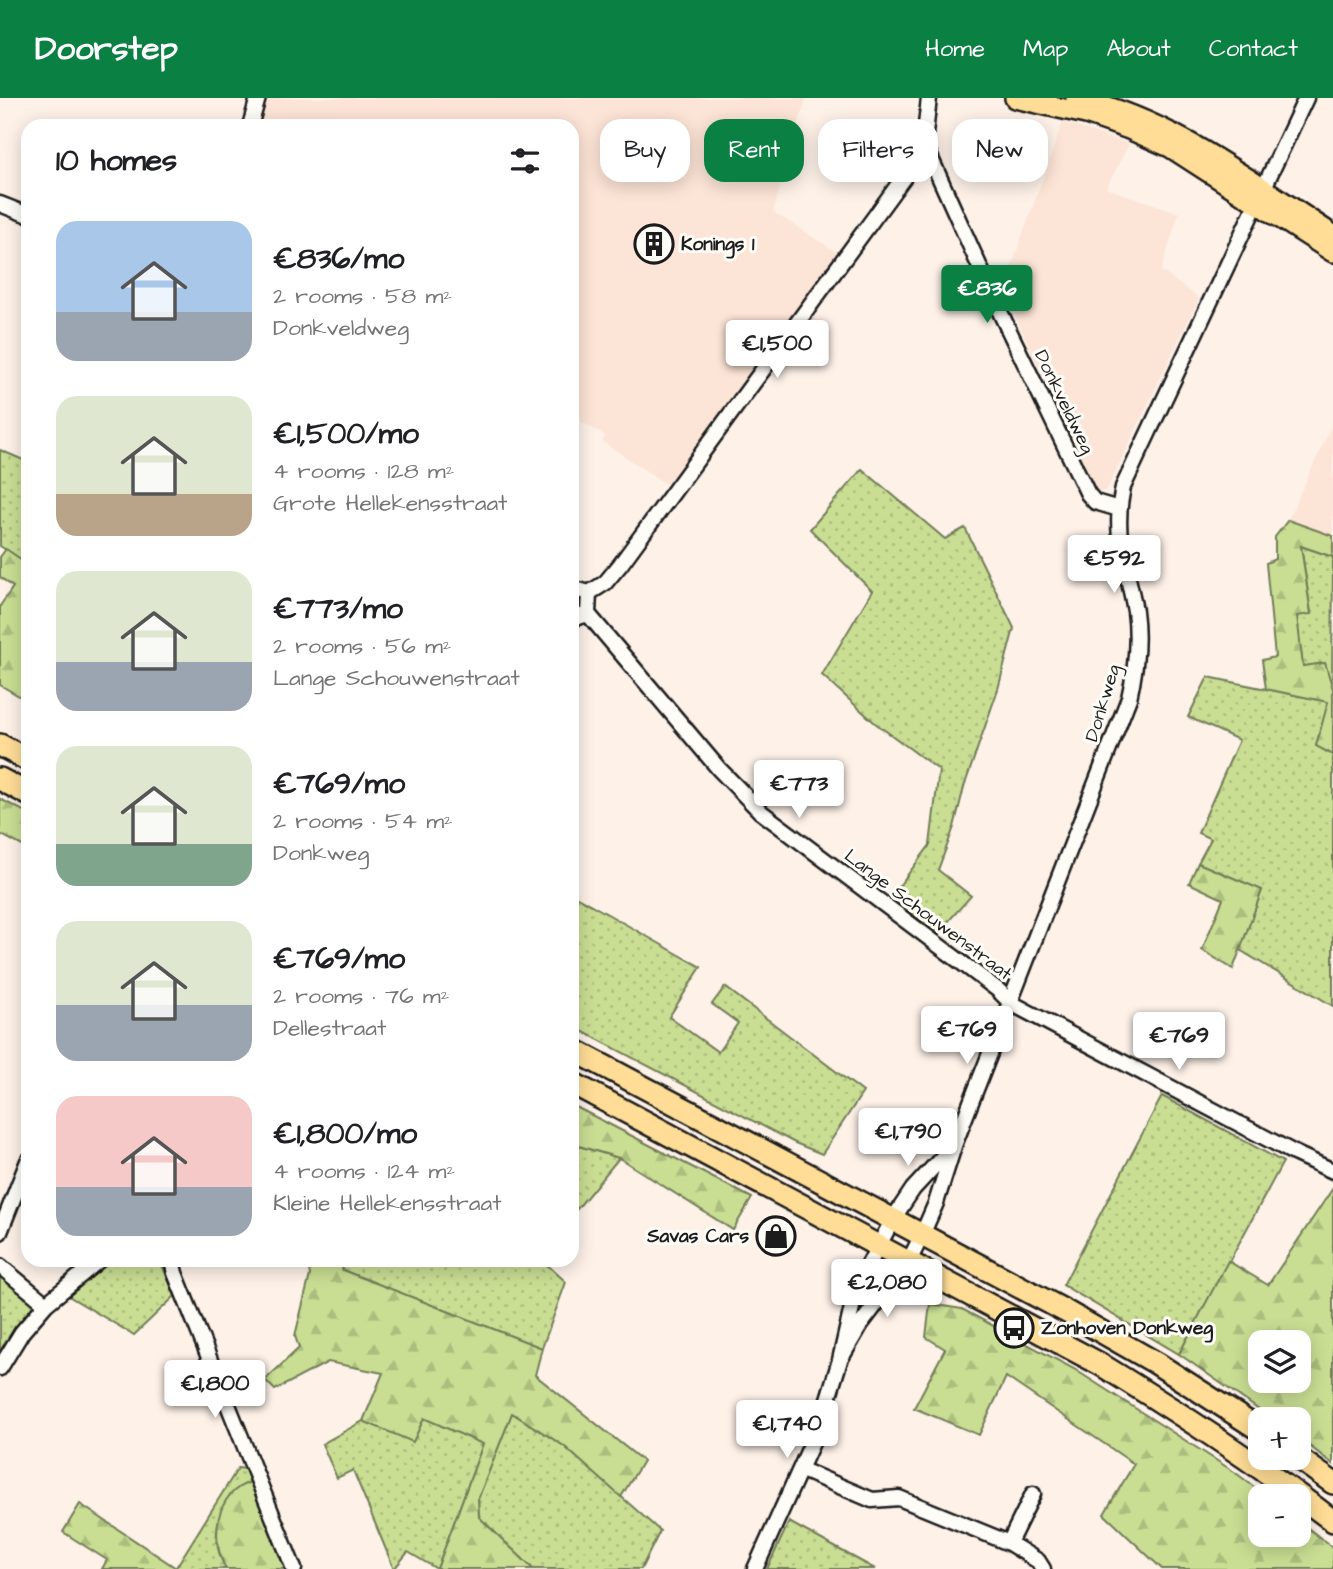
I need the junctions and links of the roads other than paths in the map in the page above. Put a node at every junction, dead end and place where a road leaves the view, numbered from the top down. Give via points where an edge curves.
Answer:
1 (258, 98) edge
2 (929, 98) edge
3 (1015, 98) edge
4 (1076, 98) edge
5 (1306, 98) edge
6 (252, 119) edge
7 (927, 119) edge
8 (938, 174) edge
9 (899, 182) edge
10 (1260, 195) junction
11 (0, 204) edge
12 (21, 212) edge
13 (1333, 235) edge
14 (1333, 252) edge
15 (1119, 509) junction
16 (579, 590) edge
17 (589, 593) junction
18 (588, 614) junction
19 (579, 617) edge
20 (0, 745) edge
21 (21, 756) edge
22 (0, 779) edge
23 (21, 790) edge
24 (1011, 1003) junction
25 (579, 1053) edge
26 (579, 1087) edge
27 (955, 1143) junction
28 (1333, 1171) edge
29 (21, 1179) edge
30 (893, 1219) junction
31 (0, 1232) edge
32 (922, 1235) junction
33 (878, 1245) junction
34 (909, 1261) junction
35 (0, 1266) edge
36 (91, 1267) edge
37 (174, 1267) edge
38 (46, 1304) junction
39 (840, 1360) junction
40 (0, 1368) edge
41 (1248, 1422) edge
42 (1311, 1467) edge
43 (802, 1470) junction
44 (1333, 1483) edge
45 (1033, 1494) dead end
46 (1333, 1521) edge
47 (1009, 1543) junction
48 (294, 1569) edge
49 (755, 1569) edge
50 (1043, 1569) edge

1 - 6 street
2 - 7 street, Donkveldweg
3 - 10 main road via 1086,114 1141,134
4 - 10 main road via 1159,126 1202,149
5 - 10 street, Donkweg
8 - 15 street, Donkveldweg via 1088,494 1096,502
9 - 17 street via 620,565
10 - 13 main road
10 - 14 main road
10 - 15 street, Donkweg via 1127,477
11 - 12 street
15 - 24 street, Donkweg via 1120,547 1137,630 1134,679
16 - 17 street
17 - 18 street
18 - 19 street
18 - 24 street, Lange Schouwenstraat via 761,812
20 - 21 highway
22 - 23 highway
24 - 27 street, Donkweg
24 - 28 street, Lange Schouwenstraat
25 - 30 highway
26 - 33 highway
27 - 30 street, Donkweg
27 - 32 street, Donkweg
29 - 31 street
30 - 32 highway
30 - 33 street, Donkweg
32 - 34 street, Donkweg
32 - 41 highway via 1156,1363
33 - 34 highway
33 - 39 street, Donkweg via 855,1294
34 - 39 street, Donkweg
34 - 46 highway via 1174,1409
35 - 38 street
36 - 38 street
37 - 48 street
38 - 40 street
39 - 43 street, Donkweg
42 - 44 highway
43 - 47 street via 872,1500 899,1498
43 - 49 street, Donkweg
45 - 47 street
47 - 50 street

